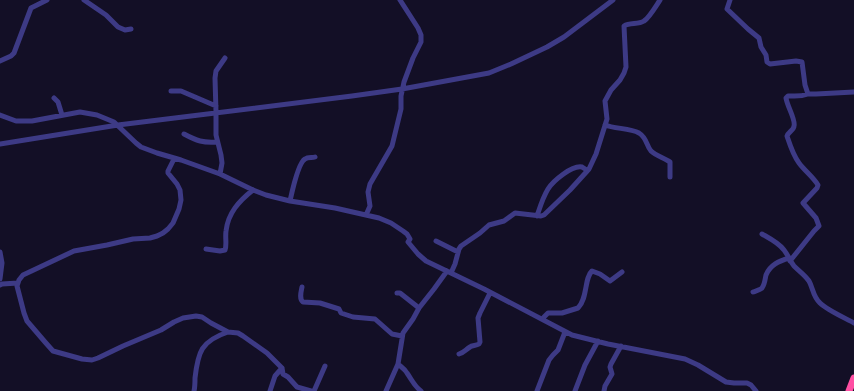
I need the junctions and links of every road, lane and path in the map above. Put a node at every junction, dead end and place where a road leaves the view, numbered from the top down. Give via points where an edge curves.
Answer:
1 (47, 0) edge
2 (84, 0) edge
3 (400, 0) edge
4 (613, 0) edge
5 (660, 0) edge
6 (730, 0) edge
7 (130, 29) dead end
8 (225, 58) dead end
9 (0, 61) edge
10 (402, 89) junction
11 (171, 91) dead end
12 (854, 92) edge
13 (808, 94) junction
14 (54, 98) dead end
15 (216, 106) junction
16 (216, 112) junction
17 (0, 115) edge
18 (62, 115) junction
19 (118, 125) junction
20 (605, 125) junction
21 (184, 134) dead end
22 (218, 142) junction
23 (0, 144) edge
24 (174, 158) junction
25 (315, 158) dead end
26 (588, 170) junction
27 (220, 174) junction
28 (670, 177) dead end
29 (253, 190) junction
30 (290, 201) junction
31 (366, 215) junction
32 (537, 216) junction
33 (762, 234) dead end
34 (436, 241) dead end
35 (206, 249) dead end
36 (0, 252) edge
37 (458, 252) junction
38 (790, 259) junction
39 (449, 272) junction
40 (622, 272) dead end
41 (0, 279) edge
42 (18, 283) junction
43 (0, 285) edge
44 (302, 287) dead end
45 (753, 292) dead end
46 (397, 293) dead end
47 (490, 293) junction
48 (418, 308) junction
49 (543, 320) junction
50 (854, 323) edge
51 (228, 332) junction
52 (565, 332) junction
53 (402, 336) junction
54 (598, 341) junction
55 (621, 346) junction
56 (459, 354) dead end
57 (398, 364) junction
58 (325, 366) dead end
59 (282, 368) junction
60 (854, 378) edge
61 (194, 391) edge
62 (270, 391) edge
63 (313, 391) edge
64 (386, 391) edge
65 (421, 391) edge
66 (537, 391) edge
67 (575, 391) edge
68 (604, 391) edge
69 (756, 391) edge
70 (849, 391) edge

1 - 9 street via 31,8 14,53
2 - 7 street via 118,27
3 - 10 street via 422,39
4 - 10 street via 547,48 511,64 489,73
5 - 20 street via 645,20 624,26 626,67 605,101
6 - 13 street via 727,9 759,38 767,62 802,62
8 - 15 street via 214,78
10 - 16 street
10 - 31 street via 401,109 392,146 370,184 370,206
11 - 15 street via 181,91
12 - 13 street
13 - 38 street via 786,98 794,124 794,128 787,136 794,155 818,186 803,203 816,218 819,226
14 - 18 street
15 - 16 street
16 - 19 street
16 - 22 street
17 - 18 street via 16,121 26,121
18 - 19 street via 86,112
19 - 23 street
19 - 24 street via 141,147
20 - 26 street
20 - 28 street via 641,135 652,151 670,162
21 - 22 street via 207,143
22 - 27 street via 222,163
24 - 27 street
24 - 42 street via 168,173 180,190 181,200 173,223 168,229 150,238 74,251 23,275
25 - 30 street via 306,158 302,163
26 - 32 street via 547,213
26 - 32 street via 582,167 574,168 557,180 548,189
27 - 29 street
29 - 30 street
29 - 35 street via 236,205 227,223 224,250
30 - 31 street
31 - 39 street via 392,223 407,234 410,239 408,242 426,261
32 - 37 street via 515,213 504,221 489,225 461,246
33 - 38 street via 784,249
34 - 37 street
36 - 41 street
37 - 39 street via 455,264
38 - 45 street via 770,268 763,286
38 - 50 street via 810,282 815,298 824,307
39 - 47 street
39 - 48 street
40 - 49 street via 610,281 592,271 580,307 562,313 548,314
42 - 43 street
42 - 51 street via 20,301 27,321 54,350 82,359 98,358 183,318 202,317
44 - 53 street via 302,302 320,303 339,309 341,313 353,318 375,319 392,334
46 - 48 street
47 - 49 street
47 - 56 street via 478,318 479,344
48 - 53 street
49 - 52 street
51 - 59 street via 238,333 249,340
51 - 61 street via 209,340 202,348
52 - 54 street
52 - 66 street via 558,350 549,360
53 - 57 street
54 - 55 street
54 - 67 street
55 - 68 street via 611,364 612,374 604,386
55 - 69 street via 685,359 726,382 747,383
57 - 64 street
57 - 65 street
58 - 63 street
59 - 62 street via 275,376
59 - 63 street via 283,374 297,387
60 - 70 highway

